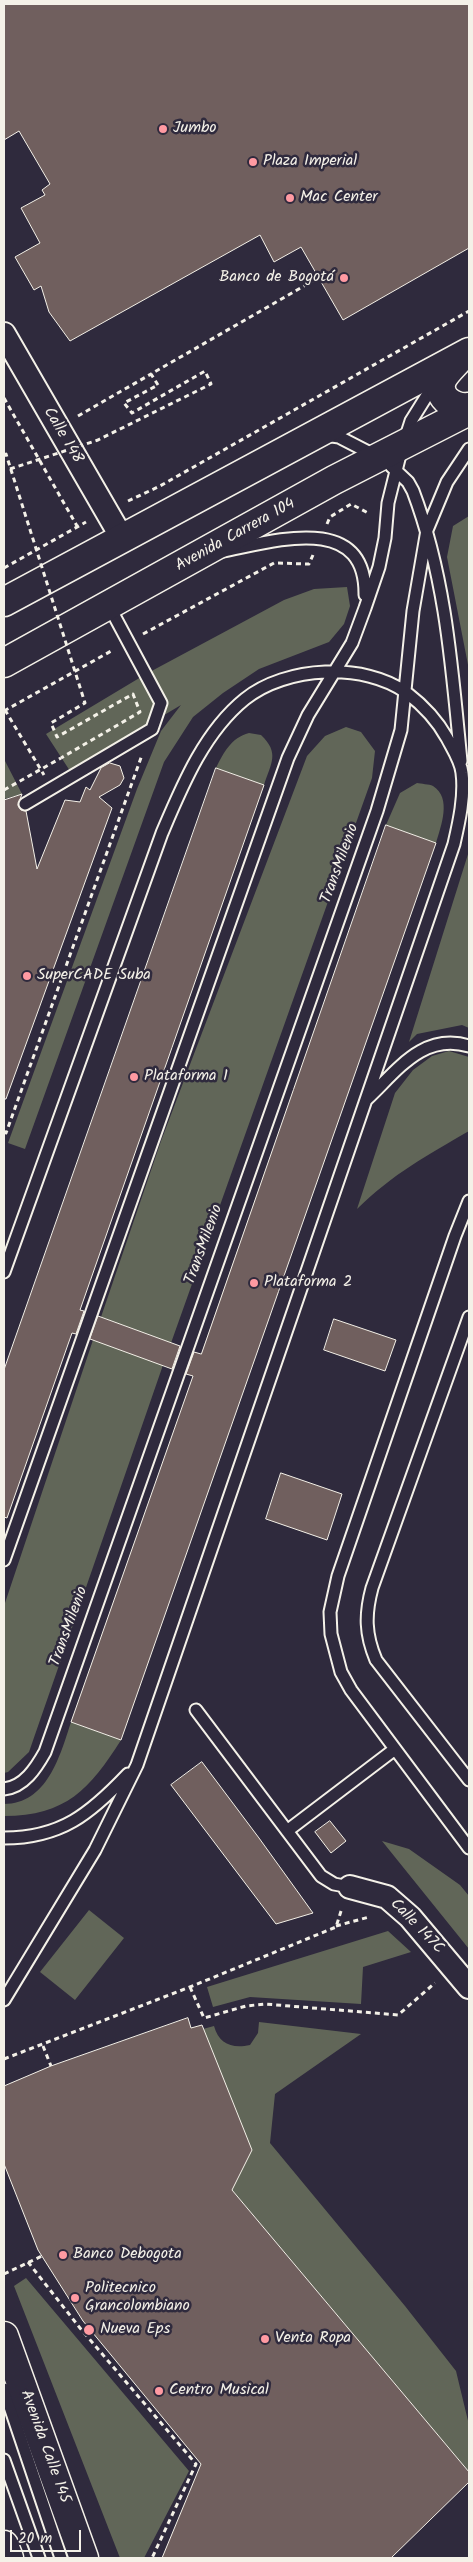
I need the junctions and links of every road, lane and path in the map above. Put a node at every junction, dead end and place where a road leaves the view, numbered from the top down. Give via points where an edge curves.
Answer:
1 (318, 278) dead end
2 (469, 311) edge
3 (4, 334) edge
4 (464, 356) edge
5 (151, 374) junction
6 (4, 398) edge
7 (469, 406) edge
8 (469, 411) edge
9 (57, 428) junction
10 (315, 436) junction
11 (469, 449) edge
12 (4, 455) edge
13 (392, 458) junction
14 (10, 469) junction
15 (108, 511) junction
16 (365, 511) dead end
17 (327, 524) dead end
18 (77, 526) junction
19 (427, 530) junction
20 (122, 538) junction
21 (314, 552) dead end
22 (200, 556) junction
23 (4, 568) edge
24 (4, 602) edge
25 (109, 606) junction
26 (365, 608) junction
27 (128, 642) junction
28 (4, 663) edge
29 (336, 672) junction
30 (406, 693) junction
31 (4, 710) edge
32 (152, 729) junction
33 (40, 769) junction
34 (462, 772) junction
35 (51, 788) junction
36 (4, 790) edge
37 (469, 796) edge
38 (25, 804) dead end
39 (469, 1046) edge
40 (365, 1100) junction
41 (4, 1132) edge
42 (469, 1201) edge
43 (4, 1272) edge
44 (469, 1317) edge
45 (4, 1560) edge
46 (196, 1710) dead end
47 (395, 1750) junction
48 (136, 1765) junction
49 (469, 1780) edge
50 (4, 1789) edge
51 (286, 1831) junction
52 (4, 1838) edge
53 (469, 1848) edge
54 (350, 1887) junction
55 (374, 1916) dead end
56 (336, 1927) junction
57 (454, 1968) junction
58 (190, 1987) junction
59 (469, 1987) edge
60 (4, 2000) edge
61 (43, 2046) junction
62 (4, 2059) edge
63 (51, 2066) dead end
64 (42, 2256) dead end
65 (28, 2262) junction
66 (4, 2274) edge
67 (4, 2336) edge
68 (4, 2388) edge
69 (4, 2460) edge
70 (4, 2545) edge
71 (8, 2558) edge
72 (39, 2558) edge
73 (61, 2558) edge
74 (84, 2558) edge
75 (152, 2558) edge

1 - 5 path
2 - 15 path via 160,486
3 - 9 street, Calle 148
4 - 7 main road via 443,378 442,391 443,397 454,405
4 - 10 main road
4 - 13 lane via 436,380
5 - 9 path
5 - 14 path, bridge via 158,385 124,403 132,413 205,371 211,384 98,440
6 - 18 path
8 - 13 main road, Avenida Carrera 104
9 - 15 street, Calle 148
10 - 13 lane, TransMilenio via 339,437
10 - 20 main road
11 - 19 lane, TransMilenio via 447,482
12 - 14 path, bridge
13 - 19 lane, TransMilenio via 413,490
13 - 22 main road, Avenida Carrera 104 via 334,480
13 - 26 lane via 381,557
14 - 33 path, bridge via 85,703 51,724 57,737 133,694 140,712
15 - 18 path
15 - 20 street, Calle 148
16 - 17 path via 351,504 330,517
18 - 23 path
19 - 30 lane, TransMilenio via 412,619
19 - 34 lane, TransMilenio via 446,615
20 - 24 main road
21 - 27 path via 309,564 274,563
22 - 25 main road, Avenida Carrera 104
22 - 26 lane via 294,537 332,541 348,550 359,562 366,582
25 - 27 lane
25 - 28 main road, Avenida Carrera 104
26 - 29 lane via 352,643
27 - 31 path
27 - 32 lane via 161,704
29 - 30 lane, TransMilenio via 358,675
29 - 43 lane, TransMilenio via 290,677 246,698 223,721 183,784
29 - 45 lane via 308,716 278,784
30 - 34 lane, TransMilenio via 436,719
30 - 50 lane, TransMilenio via 402,730 377,811 45,1752 23,1781
31 - 33 path
32 - 35 lane
32 - 41 path
33 - 35 path
33 - 36 path
34 - 37 lane, TransMilenio
34 - 40 lane, TransMilenio via 460,813 454,844
35 - 38 lane
39 - 40 lane, TransMilenio via 448,1042 418,1051
40 - 48 lane, TransMilenio
42 - 47 lane via 333,1594 331,1634 341,1672
44 - 49 lane via 372,1588 366,1609 366,1626 376,1660
46 - 51 lane
47 - 51 lane
47 - 53 lane
48 - 52 lane, TransMilenio via 105,1798 70,1824 44,1834
48 - 60 lane, TransMilenio via 95,1850
51 - 54 lane via 321,1876 334,1884
54 - 56 path
54 - 57 street, Calle 147C via 387,1897 410,1917
55 - 56 path
56 - 58 path
57 - 58 path via 398,2015 265,2004 204,2018
57 - 59 street, Calle 147C
58 - 61 path
61 - 62 path
61 - 63 path
64 - 65 path
65 - 66 path
65 - 75 path via 196,2464
67 - 74 main road, Avenida Calle 145
68 - 73 lane
69 - 72 lane
70 - 71 main road

